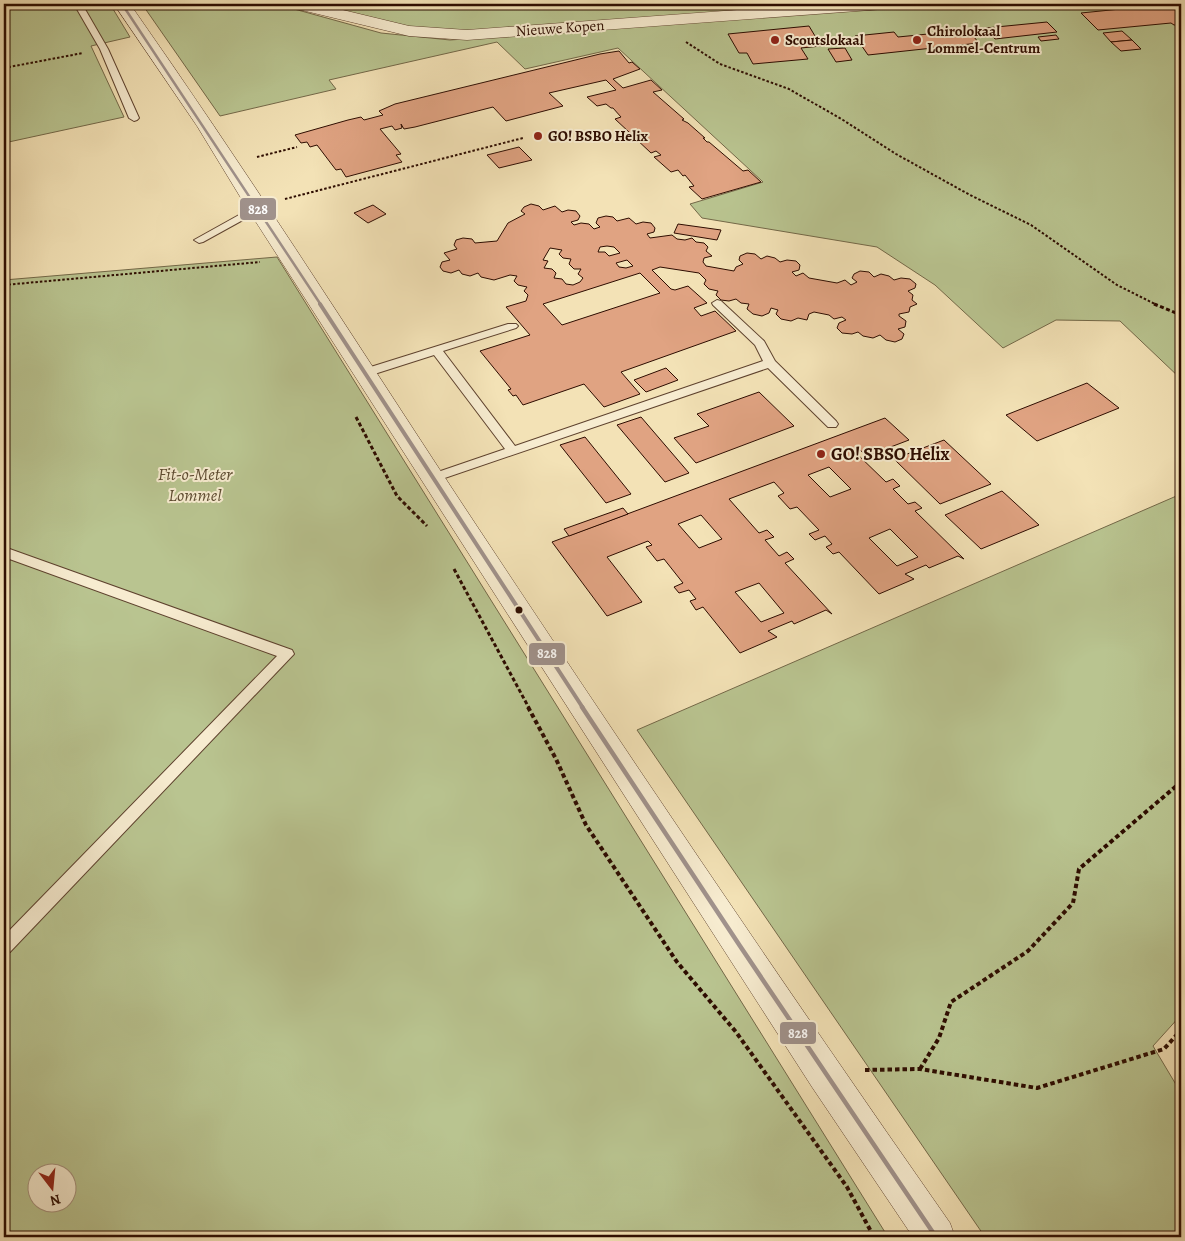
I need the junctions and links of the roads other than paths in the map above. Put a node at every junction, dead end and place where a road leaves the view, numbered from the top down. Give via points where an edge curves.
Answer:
1 (78, 4) edge
2 (122, 4) edge
3 (299, 4) edge
4 (884, 4) edge
5 (134, 118) dead end
6 (256, 205) junction
7 (199, 240) dead end
8 (717, 303) dead end
9 (512, 326) dead end
10 (436, 350) junction
11 (770, 363) junction
12 (365, 373) junction
13 (832, 424) dead end
14 (512, 450) junction
15 (432, 478) junction
16 (4, 552) edge
17 (4, 947) edge
18 (936, 1237) edge

1 - 5 lane via 104,49
2 - 6 street
3 - 4 street, Nieuwe Kopen via 409,31 467,35
6 - 7 lane
6 - 12 street
8 - 11 lane via 760,343
9 - 10 lane
10 - 12 lane
10 - 14 lane
11 - 13 lane
11 - 14 lane
12 - 15 street
14 - 15 lane
15 - 18 street
16 - 17 lane via 287,654

